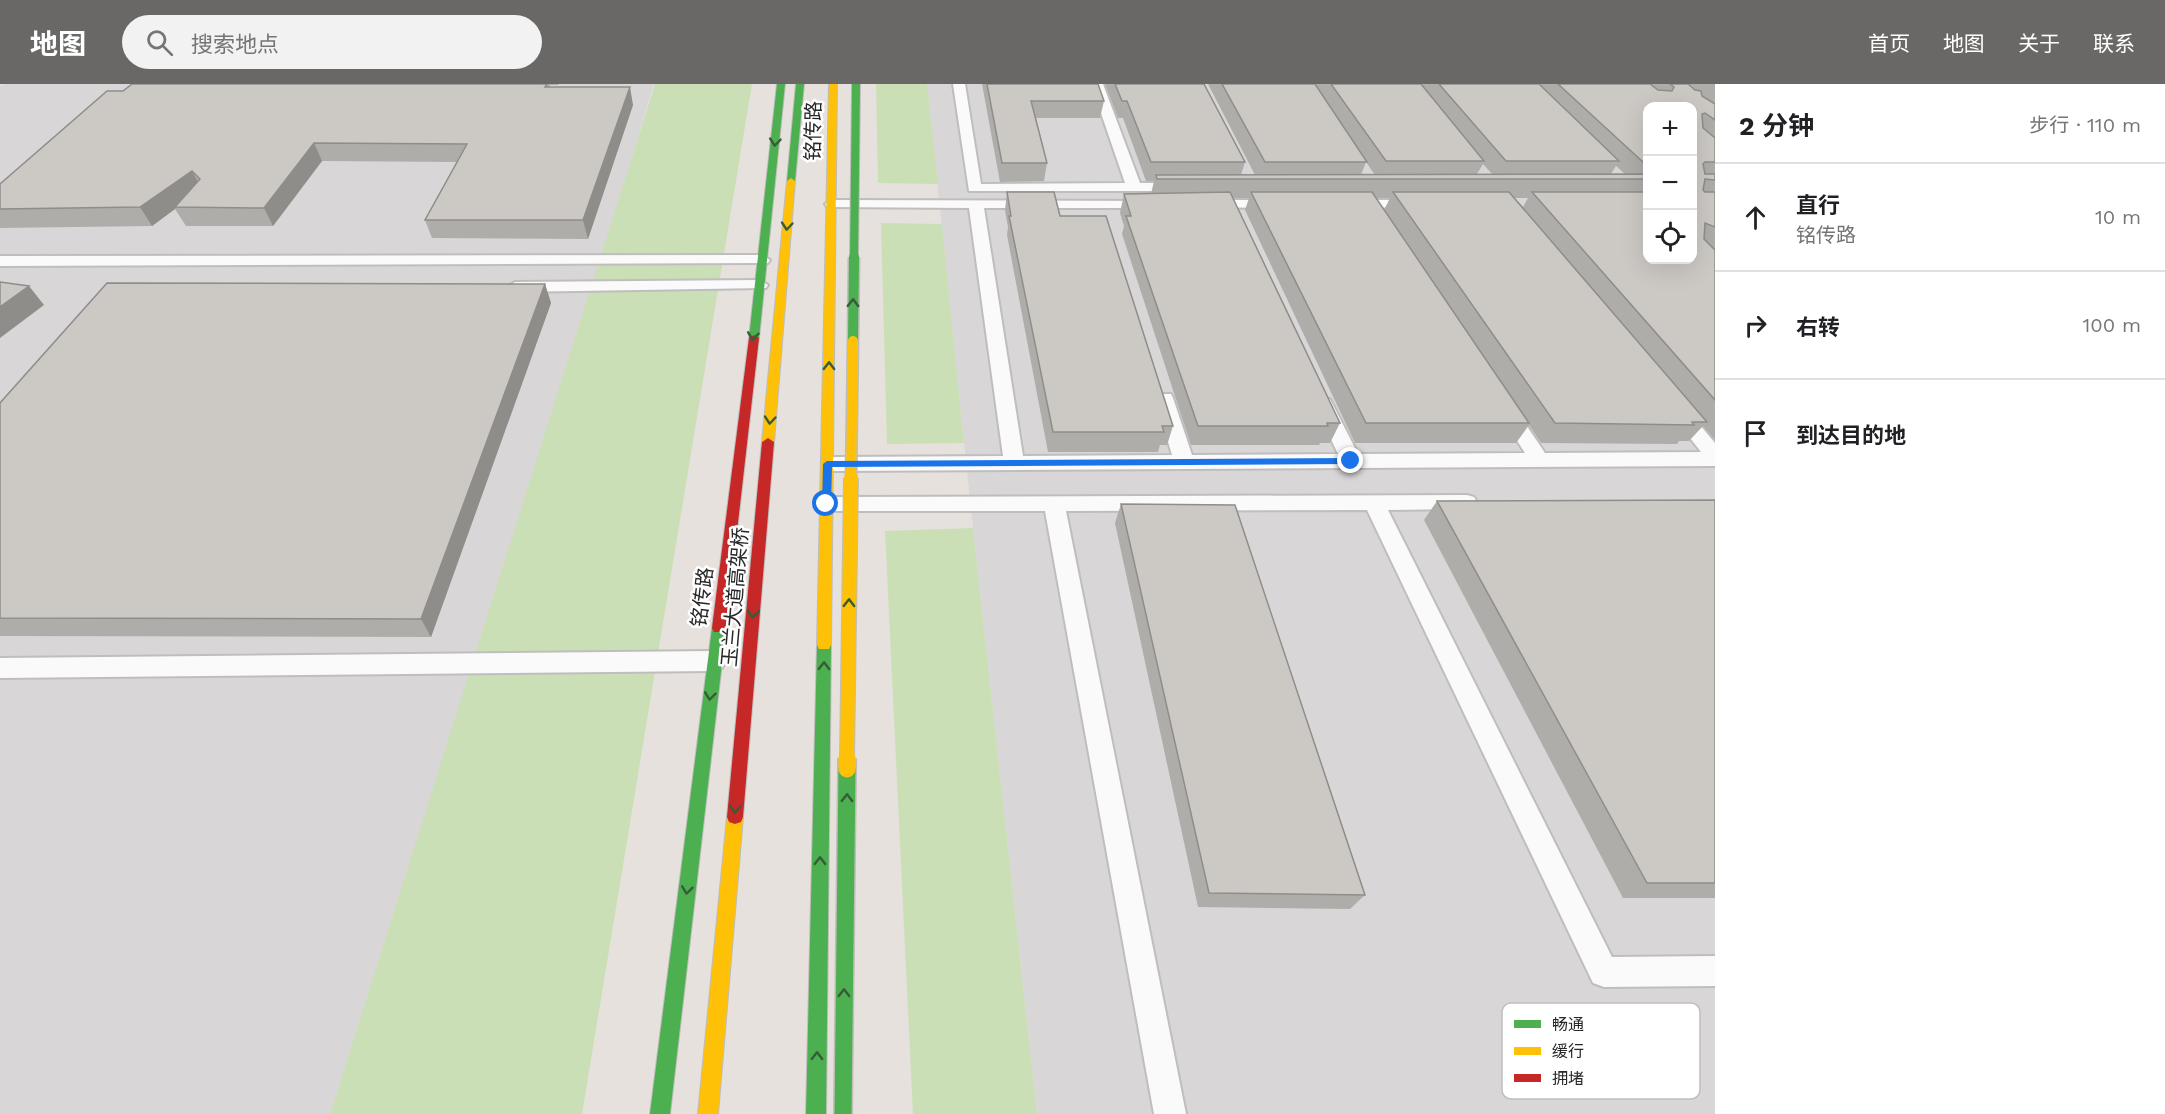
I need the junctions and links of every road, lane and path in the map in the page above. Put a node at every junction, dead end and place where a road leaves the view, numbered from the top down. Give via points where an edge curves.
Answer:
1 (781, 84) edge
2 (800, 84) edge
3 (833, 84) edge
4 (856, 84) edge
5 (959, 84) edge
6 (1097, 84) edge
7 (1134, 187) junction
8 (1205, 187) edge
9 (832, 204) junction
10 (976, 204) junction
11 (1102, 204) junction
12 (1160, 204) edge
13 (1196, 204) edge
14 (1231, 204) junction
15 (1289, 204) edge
16 (1336, 204) edge
17 (1370, 204) junction
18 (1437, 204) edge
19 (1383, 224) edge
20 (1241, 225) edge
21 (1109, 226) edge
22 (762, 260) junction
23 (0, 261) edge
24 (759, 285) junction
25 (498, 287) edge
26 (1159, 383) edge
27 (1316, 386) edge
28 (1494, 391) edge
29 (1670, 402) edge
30 (1715, 457) edge
31 (1539, 460) junction
32 (1351, 461) junction
33 (1184, 462) junction
34 (1014, 463) junction
35 (827, 464) junction
36 (1374, 502) junction
37 (1491, 502) edge
38 (826, 504) junction
39 (1054, 504) junction
40 (714, 661) junction
41 (0, 668) edge
42 (1715, 971) edge
43 (660, 1114) edge
44 (708, 1114) edge
45 (816, 1114) edge
46 (843, 1114) edge
47 (1170, 1114) edge

1 -> 22 main road, 铭传路
2 -> 44 main road, 玉兰大道高架桥
3 - 9 main road, 铭传路
46 -> 4 main road, bridge
5 - 7 lane via 974,188
6 - 7 lane
7 - 8 lane
9 - 10 lane
35 -> 9 main road, 铭传路
10 - 11 lane
10 - 34 lane
11 - 12 lane
11 - 21 lane
13 - 14 lane
14 - 15 lane
14 - 20 lane
16 - 17 lane
17 - 18 lane
17 - 19 lane
22 - 23 lane
22 - 24 main road, 铭传路
24 - 25 lane
24 -> 40 main road, 铭传路
26 - 33 lane
27 - 32 lane
28 - 31 lane
29 - 30 lane
30 - 31 lane
31 - 32 lane
32 - 33 lane
33 - 34 lane
34 - 35 lane
35 - 38 main road, 铭传路
36 - 37 lane
36 - 39 lane
36 - 42 lane via 1604,972
38 - 39 lane
45 -> 38 main road, 铭传路
39 - 47 lane
40 - 41 lane
40 -> 43 main road, 铭传路

